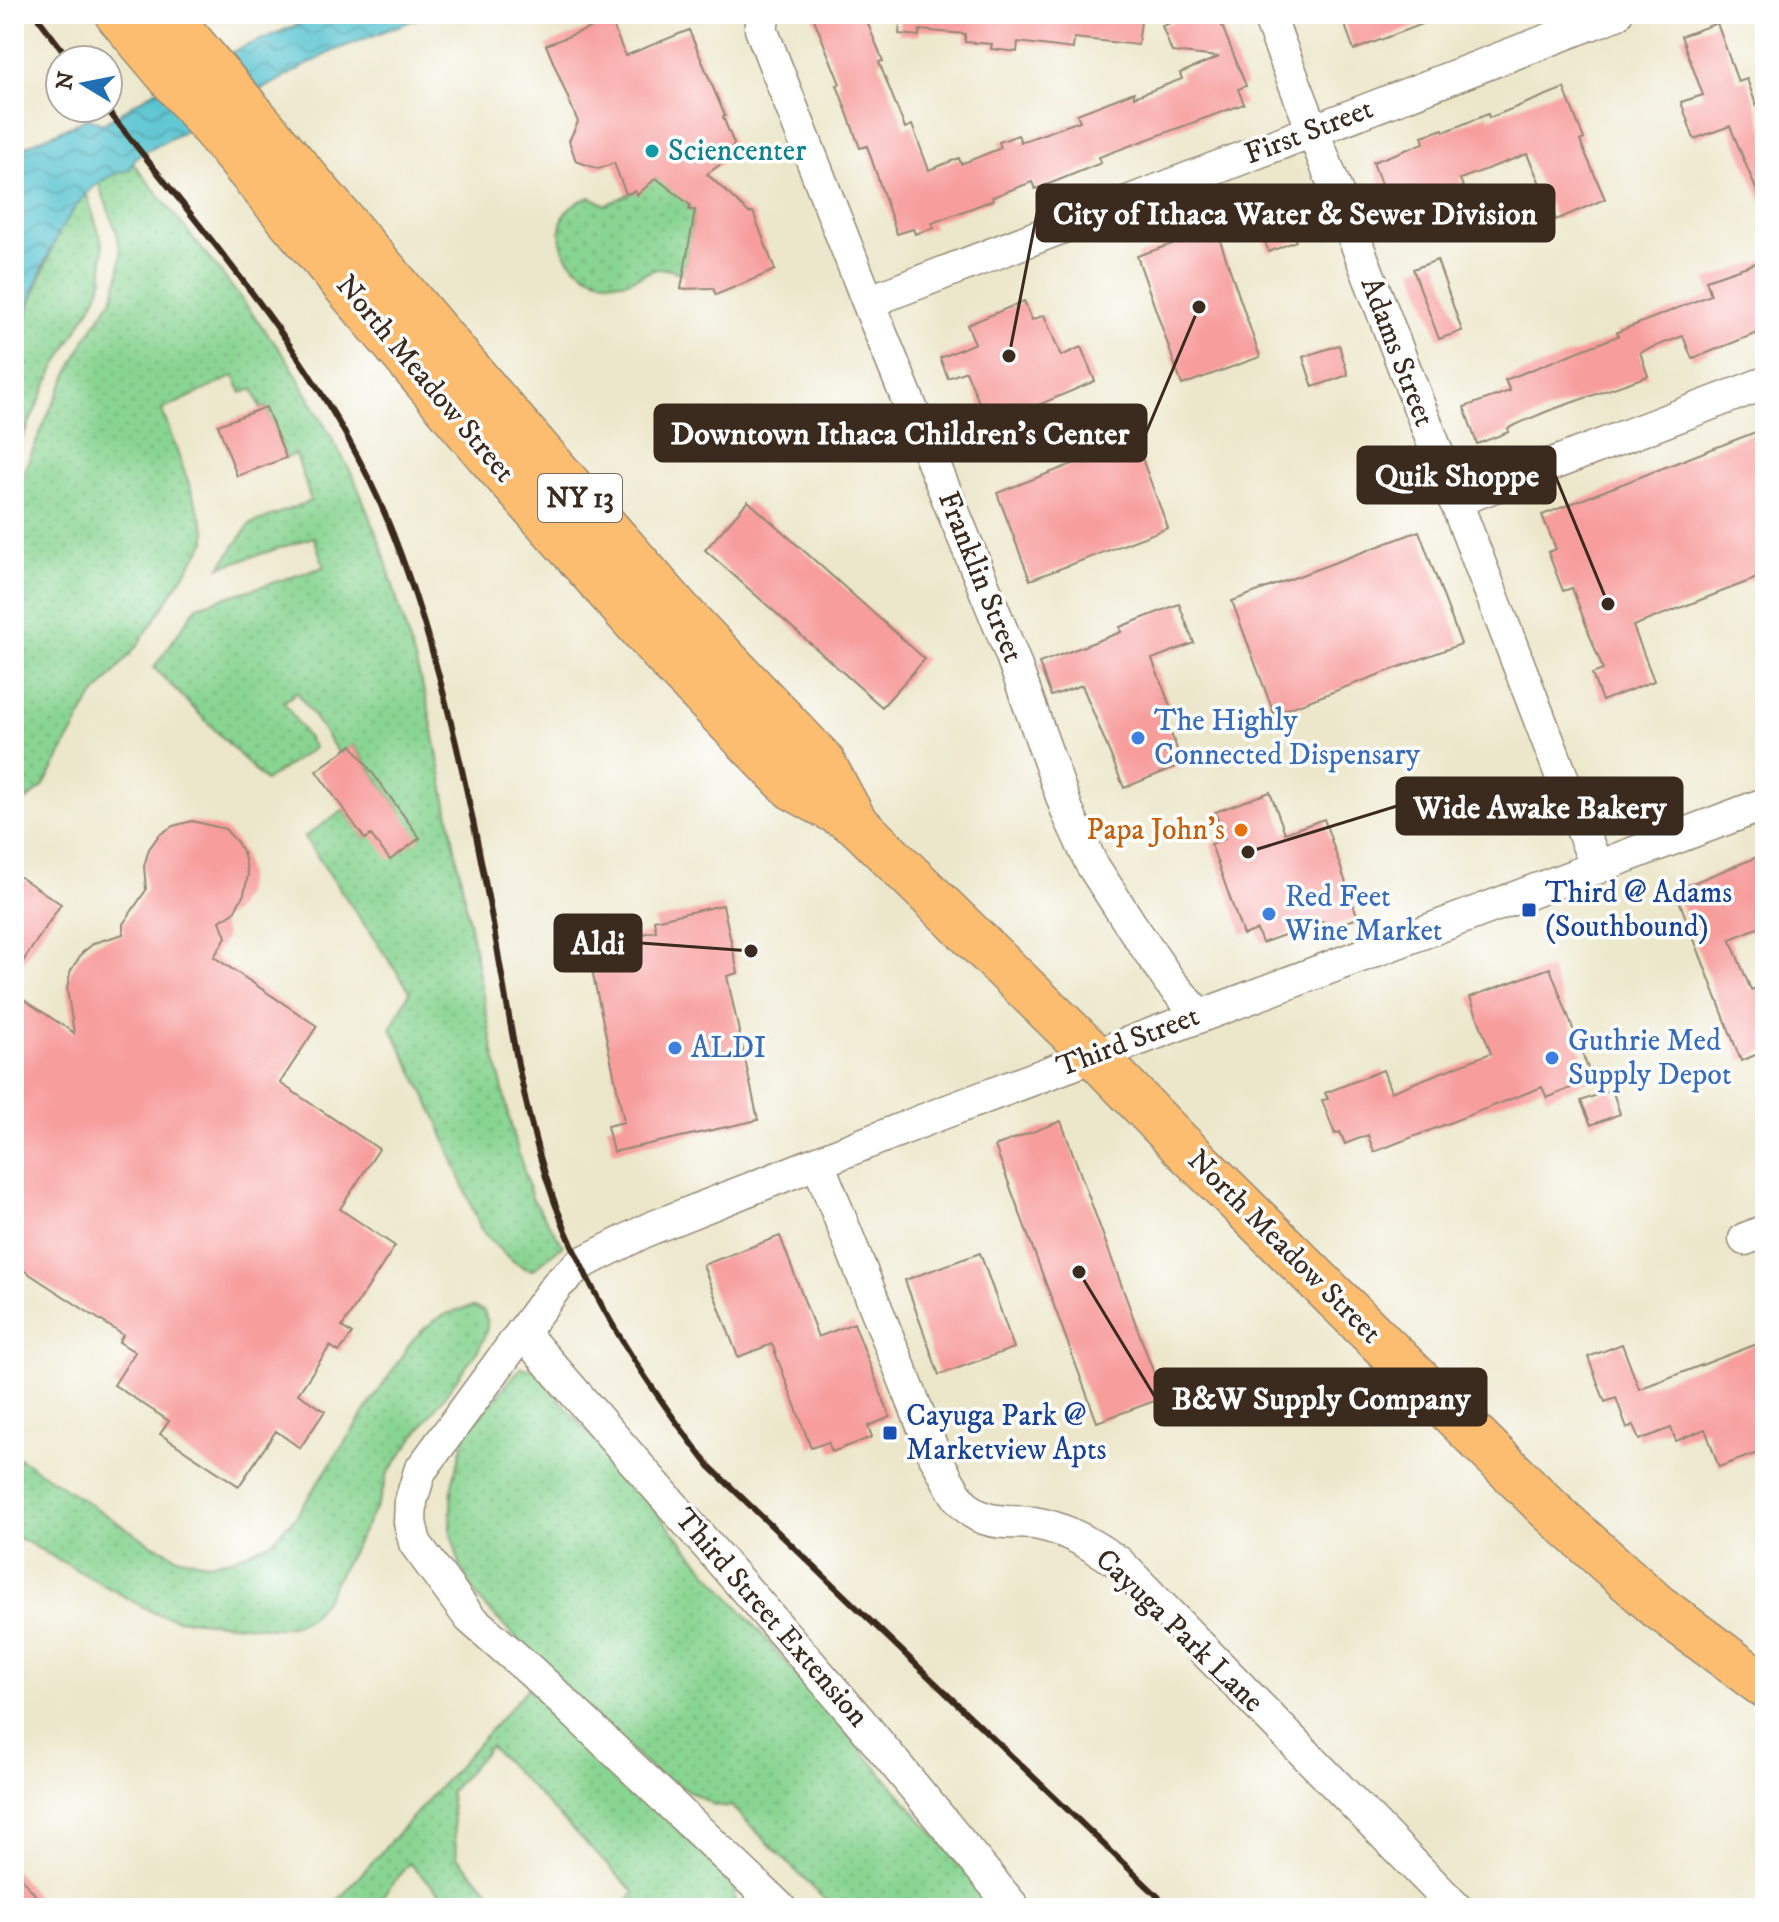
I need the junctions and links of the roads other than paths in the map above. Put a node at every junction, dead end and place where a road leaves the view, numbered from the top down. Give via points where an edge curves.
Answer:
1 (1268, 14) edge
2 (1616, 14) edge
3 (763, 22) edge
4 (142, 23) edge
5 (1312, 131) junction
6 (868, 302) junction
7 (1765, 383) edge
8 (1455, 501) junction
9 (1765, 804) edge
10 (1597, 868) junction
11 (1199, 1015) junction
12 (1095, 1056) junction
13 (818, 1163) junction
14 (522, 1332) junction
15 (1765, 1686) edge
16 (780, 1908) edge
17 (1014, 1908) edge
18 (1456, 1908) edge

1 - 5 street, Adams Street
2 - 5 street, First Street
3 - 6 street, Franklin Street
4 - 12 highway, North Meadow Street / NY 13 via 822,761 855,822
5 - 6 street, First Street
5 - 8 street, Adams Street
6 - 11 street, Franklin Street via 1091,863 1170,982
7 - 8 street
8 - 10 street, Adams Street
9 - 10 street, Third Street
10 - 11 street, Third Street
11 - 12 street, Third Street
12 - 13 street, Third Street
12 - 15 highway, North Meadow Street / NY 13 via 1550,1510 1657,1606
13 - 14 street, Third Street via 623,1240 580,1264
13 - 18 street, Cayuga Park Lane via 935,1456 959,1499 983,1518 1063,1531 1118,1562
14 - 16 street, Third Street via 420,1471 411,1501 415,1543 470,1618
14 - 17 street, Third Street Extension via 859,1720

